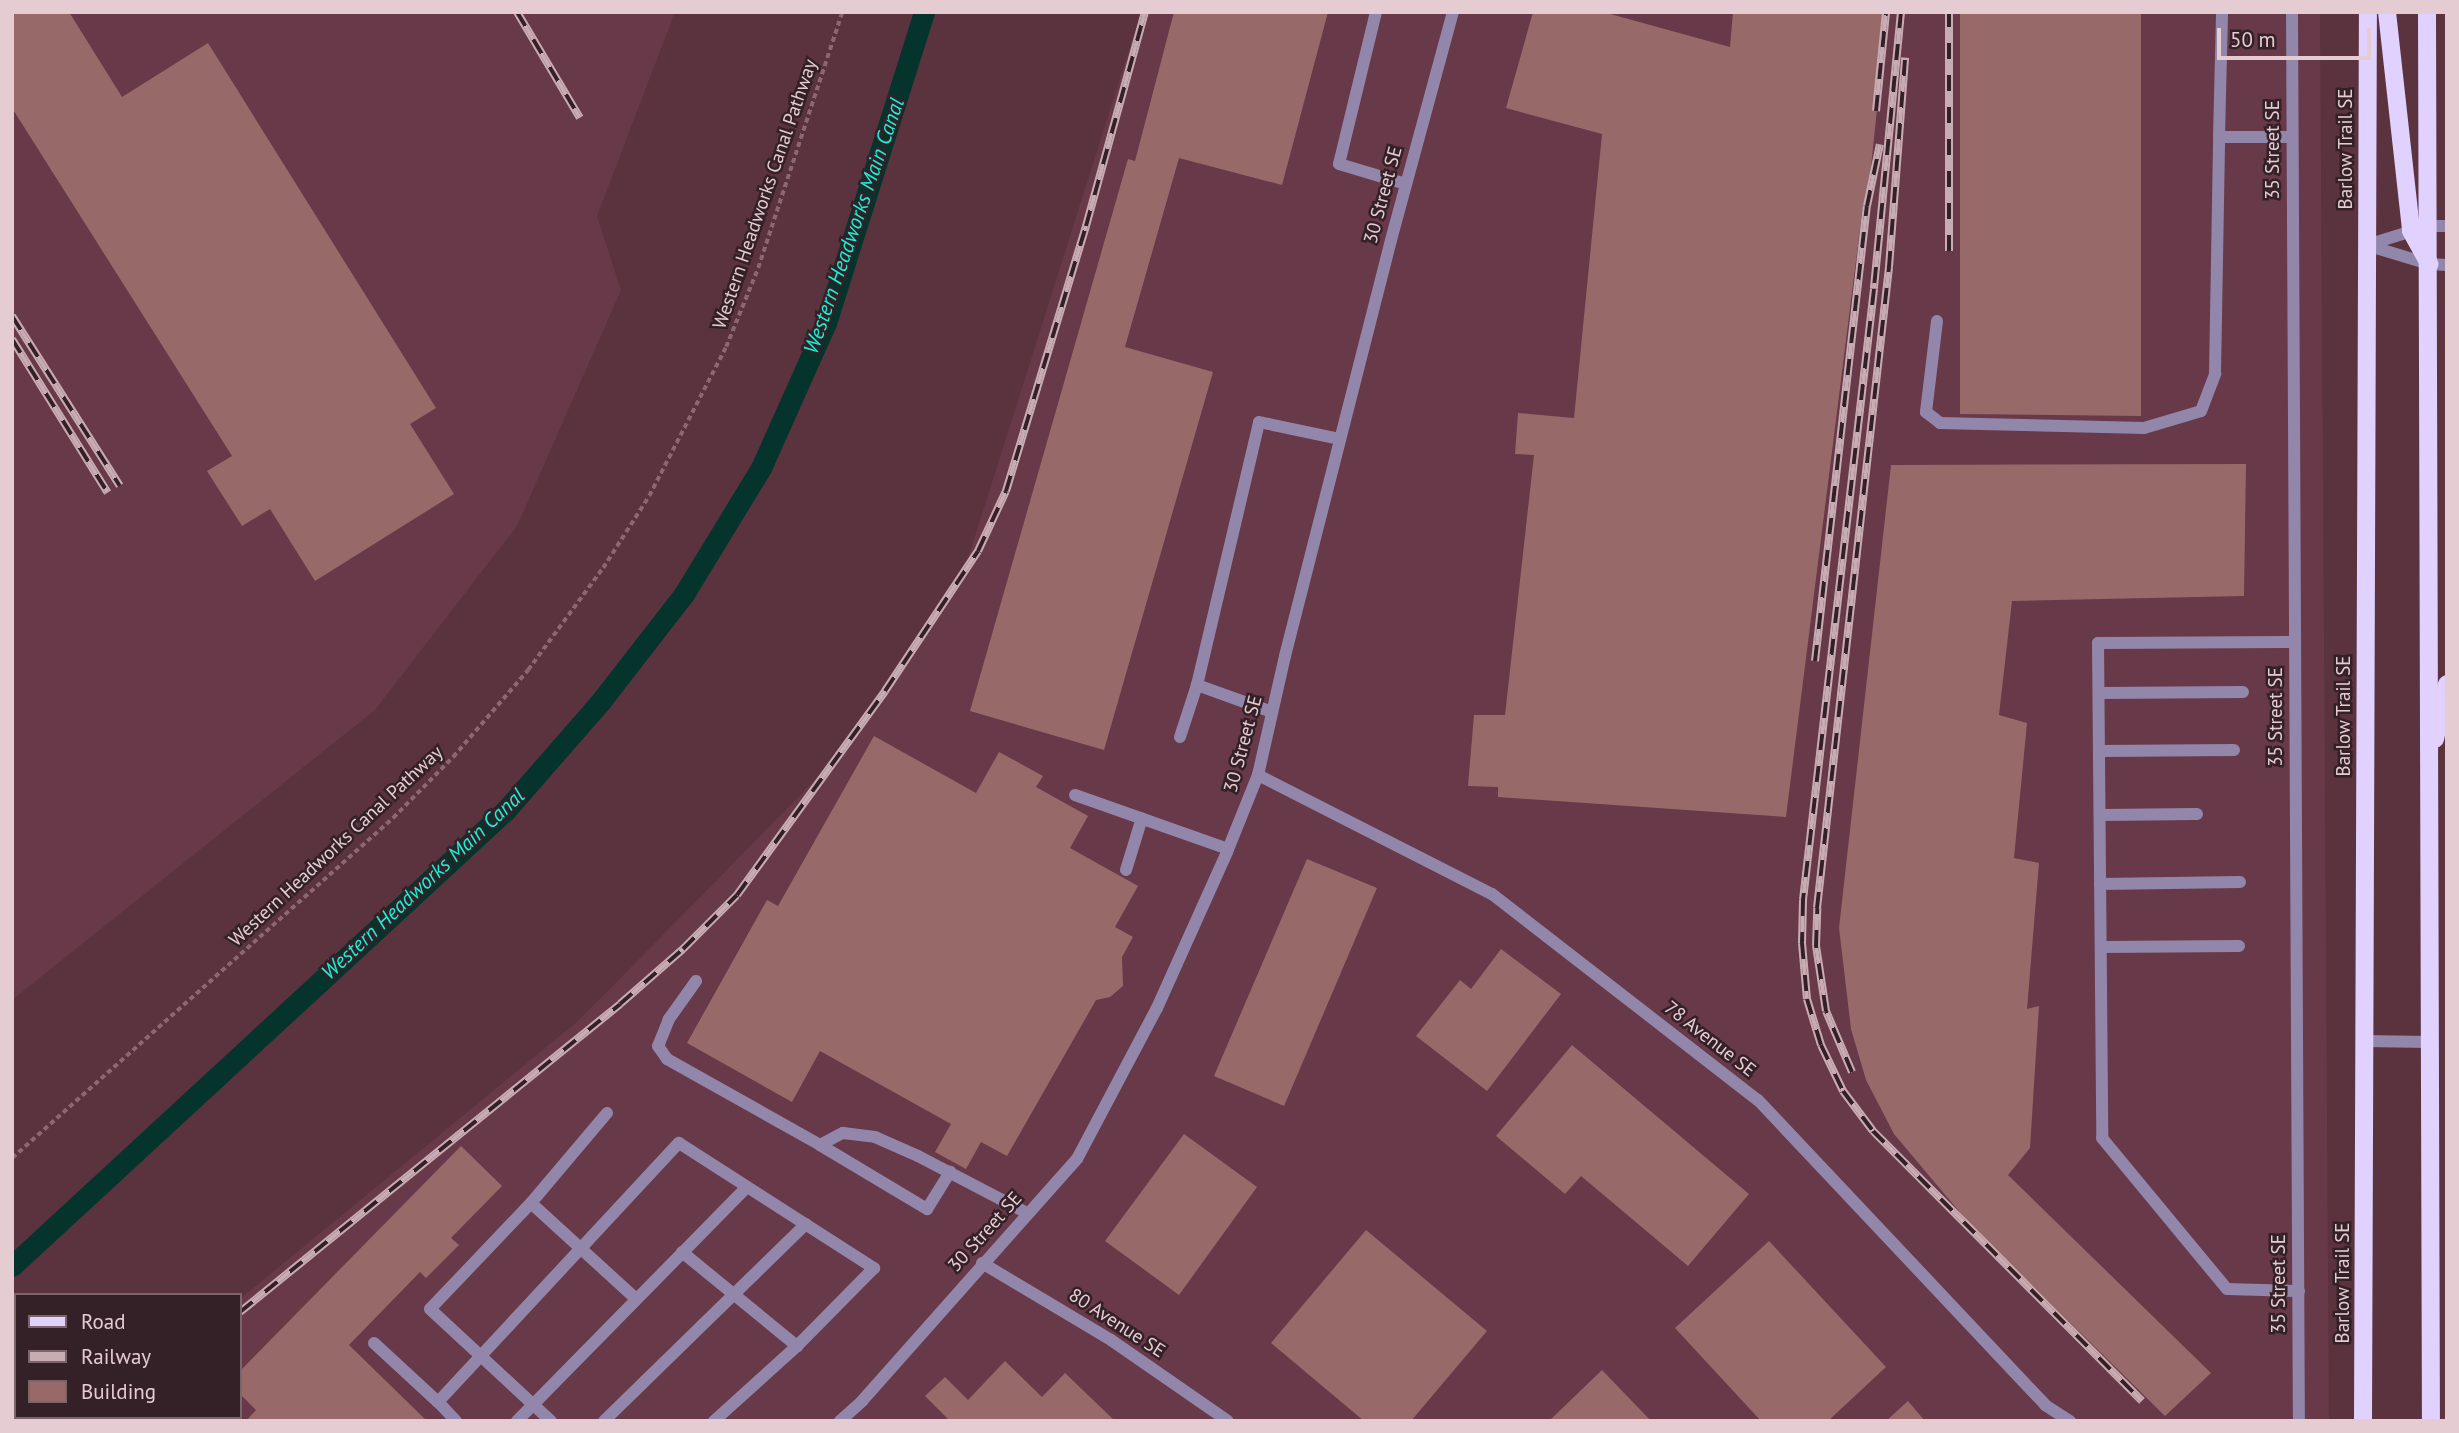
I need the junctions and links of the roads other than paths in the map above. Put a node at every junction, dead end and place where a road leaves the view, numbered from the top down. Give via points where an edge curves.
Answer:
1 (1376, 12) edge
2 (1454, 12) edge
3 (2222, 12) edge
4 (2292, 12) edge
5 (2368, 12) edge
6 (2387, 12) edge
7 (2427, 12) edge
8 (2219, 136) junction
9 (2292, 136) junction
10 (1406, 184) junction
11 (2447, 226) edge
12 (2420, 229) junction
13 (2367, 245) junction
14 (2438, 264) edge
15 (1937, 321) dead end
16 (1340, 439) junction
17 (2295, 642) junction
18 (2447, 684) edge
19 (1197, 685) junction
20 (2099, 692) junction
21 (2243, 692) dead end
22 (1272, 712) junction
23 (1180, 737) dead end
24 (2234, 750) dead end
25 (2099, 751) junction
26 (2427, 773) junction
27 (1258, 775) junction
28 (1075, 795) dead end
29 (2197, 814) dead end
30 (2101, 815) junction
31 (1142, 818) junction
32 (1228, 849) junction
33 (1126, 870) dead end
34 (2240, 882) dead end
35 (2100, 884) junction
36 (2239, 946) dead end
37 (2101, 947) junction
38 (696, 981) dead end
39 (2365, 1041) junction
40 (2429, 1042) junction
41 (607, 1113) dead end
42 (820, 1145) junction
43 (950, 1172) junction
44 (747, 1186) junction
45 (531, 1203) junction
46 (1027, 1213) junction
47 (806, 1224) junction
48 (582, 1247) junction
49 (682, 1252) junction
50 (982, 1263) junction
51 (2298, 1291) junction
52 (735, 1297) junction
53 (636, 1299) junction
54 (374, 1343) dead end
55 (797, 1346) junction
56 (482, 1355) junction
57 (438, 1402) junction
58 (534, 1404) junction
59 (456, 1421) edge
60 (517, 1421) edge
61 (551, 1421) edge
62 (604, 1421) edge
63 (714, 1421) edge
64 (841, 1421) edge
65 (1228, 1421) edge
66 (2070, 1421) edge
67 (2299, 1421) edge
68 (2363, 1421) edge
69 (2431, 1421) edge

1 - 10 street via 1339,164
2 - 10 street, 30 Street SE
3 - 8 street
4 - 9 street, 35 Street SE
5 - 13 main road, Barlow Trail SE
6 - 12 main road
7 - 12 main road
8 - 9 street
8 - 15 street via 2214,374 2201,411 2144,428 1940,423 1926,412
9 - 17 street, 35 Street SE
10 - 16 street, 30 Street SE
11 - 12 street
12 - 13 street
12 - 14 main road
13 - 14 street
13 - 39 main road, Barlow Trail SE
14 - 26 main road
16 - 19 street via 1259,422
16 - 22 street, 30 Street SE
17 - 20 street via 2098,643
17 - 51 street, 35 Street SE
18 - 26 main road
19 - 22 street
19 - 23 street
20 - 21 street
20 - 25 street
22 - 27 street, 30 Street SE
24 - 25 street
25 - 30 street
26 - 40 main road
27 - 32 street, 30 Street SE
27 - 66 street, 78 Avenue SE via 1492,894 1758,1100 2045,1405
28 - 31 street
29 - 30 street
30 - 35 street
31 - 32 street
31 - 33 street
32 - 46 street, 30 Street SE via 1157,1009 1077,1159
34 - 35 street
35 - 37 street
36 - 37 street
37 - 51 street via 2102,1138 2227,1289
38 - 42 street via 669,1020 658,1046 667,1059
39 - 40 street
39 - 68 main road, Barlow Trail SE
40 - 69 main road
41 - 45 street
42 - 43 street via 843,1133 875,1137
42 - 43 street via 927,1209
43 - 46 street
44 - 47 street
44 - 48 street via 679,1143
44 - 49 street
45 - 48 street
45 - 56 street via 430,1309
46 - 50 street, 30 Street SE
47 - 52 street
47 - 55 street via 874,1268
48 - 53 street
48 - 56 street
49 - 52 street
49 - 53 street
50 - 64 street, 30 Street SE
50 - 65 street, 80 Avenue SE via 1111,1340
51 - 67 street, 35 Street SE
52 - 55 street
52 - 62 street
53 - 58 street
54 - 57 street
55 - 63 street
56 - 57 street
56 - 58 street
57 - 59 street
58 - 60 street
58 - 61 street

